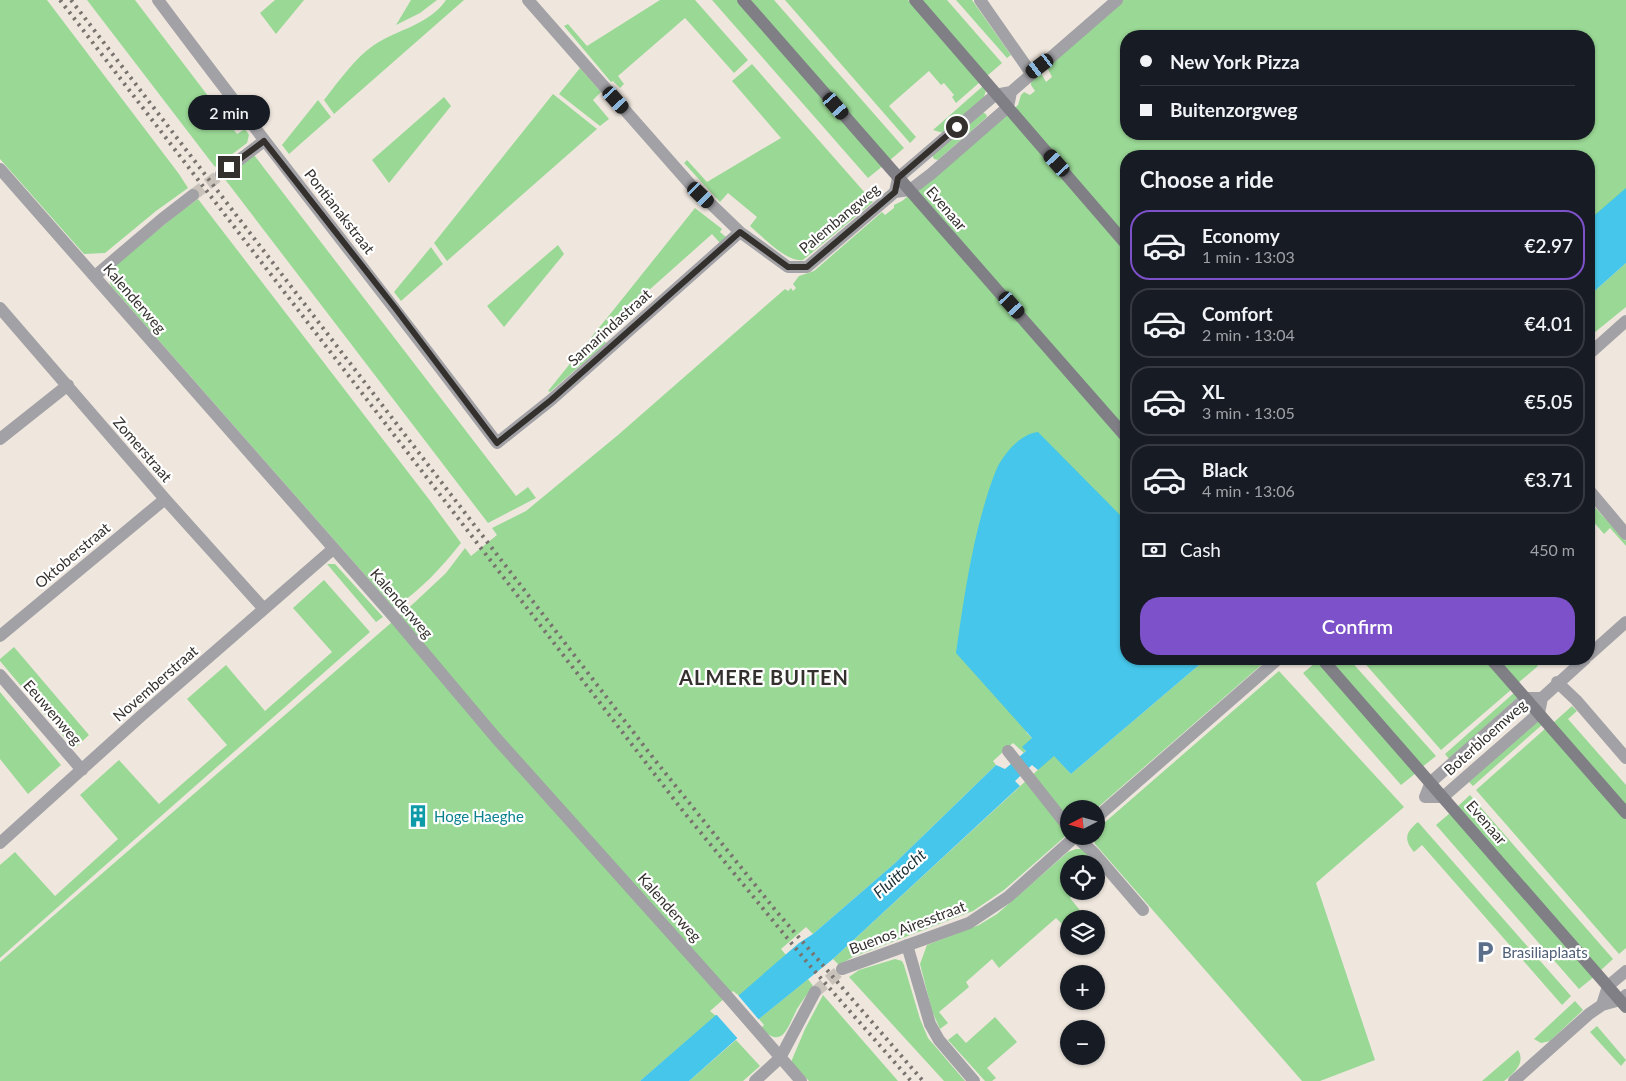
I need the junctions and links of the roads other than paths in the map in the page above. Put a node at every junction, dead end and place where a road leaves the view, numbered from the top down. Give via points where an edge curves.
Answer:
1 (158, 0) edge
2 (528, 0) edge
3 (743, 0) edge
4 (915, 0) edge
5 (980, 0) edge
6 (1117, 0) edge
7 (1031, 73) junction
8 (1011, 92) junction
9 (996, 95) junction
10 (1008, 108) junction
11 (264, 141) junction
12 (0, 169) edge
13 (221, 174) tunnel mouth
14 (898, 178) junction
15 (910, 190) junction
16 (895, 192) junction
17 (193, 195) tunnel mouth
18 (740, 232) junction
19 (1120, 237) edge
20 (95, 276) junction
21 (0, 308) edge
22 (1626, 321) edge
23 (1595, 349) edge
24 (68, 385) junction
25 (1120, 430) edge
26 (0, 440) edge
27 (497, 443) joint
28 (1595, 497) edge
29 (165, 499) junction
30 (1626, 534) edge
31 (333, 549) junction
32 (264, 609) junction
33 (1626, 622) edge
34 (0, 636) edge
35 (1595, 650) edge
36 (1271, 665) edge
37 (1327, 665) edge
38 (1496, 665) edge
39 (1578, 665) edge
40 (0, 675) edge
41 (1558, 682) junction
42 (1526, 698) junction
43 (1542, 698) junction
44 (1539, 713) junction
45 (1008, 751) dead end
46 (1626, 758) edge
47 (82, 770) junction
48 (1431, 782) junction
49 (1443, 796) junction
50 (1425, 798) junction
51 (1416, 808) dead end
52 (1105, 810) edge
53 (1626, 812) edge
54 (1060, 816) edge
55 (0, 843) edge
56 (1066, 845) edge
57 (1085, 845) edge
58 (1144, 910) dead end
59 (907, 946) junction
60 (842, 968) tunnel mouth
61 (1626, 971) edge
62 (1608, 986) junction
63 (816, 992) tunnel mouth
64 (1624, 1001) edge
65 (1602, 1005) junction
66 (780, 1058) junction
67 (755, 1081) edge
68 (802, 1081) edge
69 (974, 1081) edge
70 (1514, 1081) edge

1 - 11 street, Pontianakstraat
2 - 18 street, Palembangweg via 690,184
3 - 14 main road, Evenaar
4 - 9 main road
5 - 7 street
6 - 7 street
7 - 8 street
8 - 9 street
8 - 10 street
9 - 10 main road
9 - 14 street
10 - 15 street
10 - 19 main road
11 - 13 street
11 - 27 street, Pontianakstraat
12 - 20 street, Kalenderweg
14 - 15 main road, Evenaar
14 - 16 street, Palembangweg
15 - 16 street, Palembangweg
15 - 25 main road, Evenaar
16 - 18 street, Palembangweg via 807,267 788,267
17 - 20 street
18 - 27 street, Samarindastraat via 551,400
20 - 31 street, Kalenderweg
21 - 24 street, Zomerstraat
22 - 23 street
24 - 26 street
24 - 29 street, Zomerstraat
28 - 30 street
29 - 32 street, Zomerstraat
29 - 34 street, Oktoberstraat
31 - 32 street, Novemberstraat
31 - 66 street, Kalenderweg
32 - 47 street, Novemberstraat
33 - 35 street
36 - 52 street
37 - 48 main road, Evenaar
38 - 42 main road
39 - 41 street, Boterbloemweg
40 - 47 street, Eeuwenweg
41 - 43 street, Boterbloemweg
41 - 46 street
42 - 43 street, Boterbloemweg
42 - 44 main road
42 - 48 street, Boterbloemweg
43 - 44 street, Boterbloemweg
44 - 49 street, Boterbloemweg
44 - 53 main road
45 - 54 street
47 - 55 street, Novemberstraat
48 - 49 main road, Evenaar
48 - 50 street
49 - 50 street
49 - 62 main road, Evenaar
50 - 51 street
56 - 59 street, Buenos Airesstraat via 1008,897 969,923
57 - 58 street, Buenos Airesstraat
59 - 60 street, Buenos Airesstraat
59 - 69 street via 930,1024 943,1046
61 - 62 street
62 - 64 main road, Evenaar
62 - 65 street
63 - 66 street
64 - 65 street
65 - 70 street
66 - 67 street
66 - 68 street, Kalenderweg

